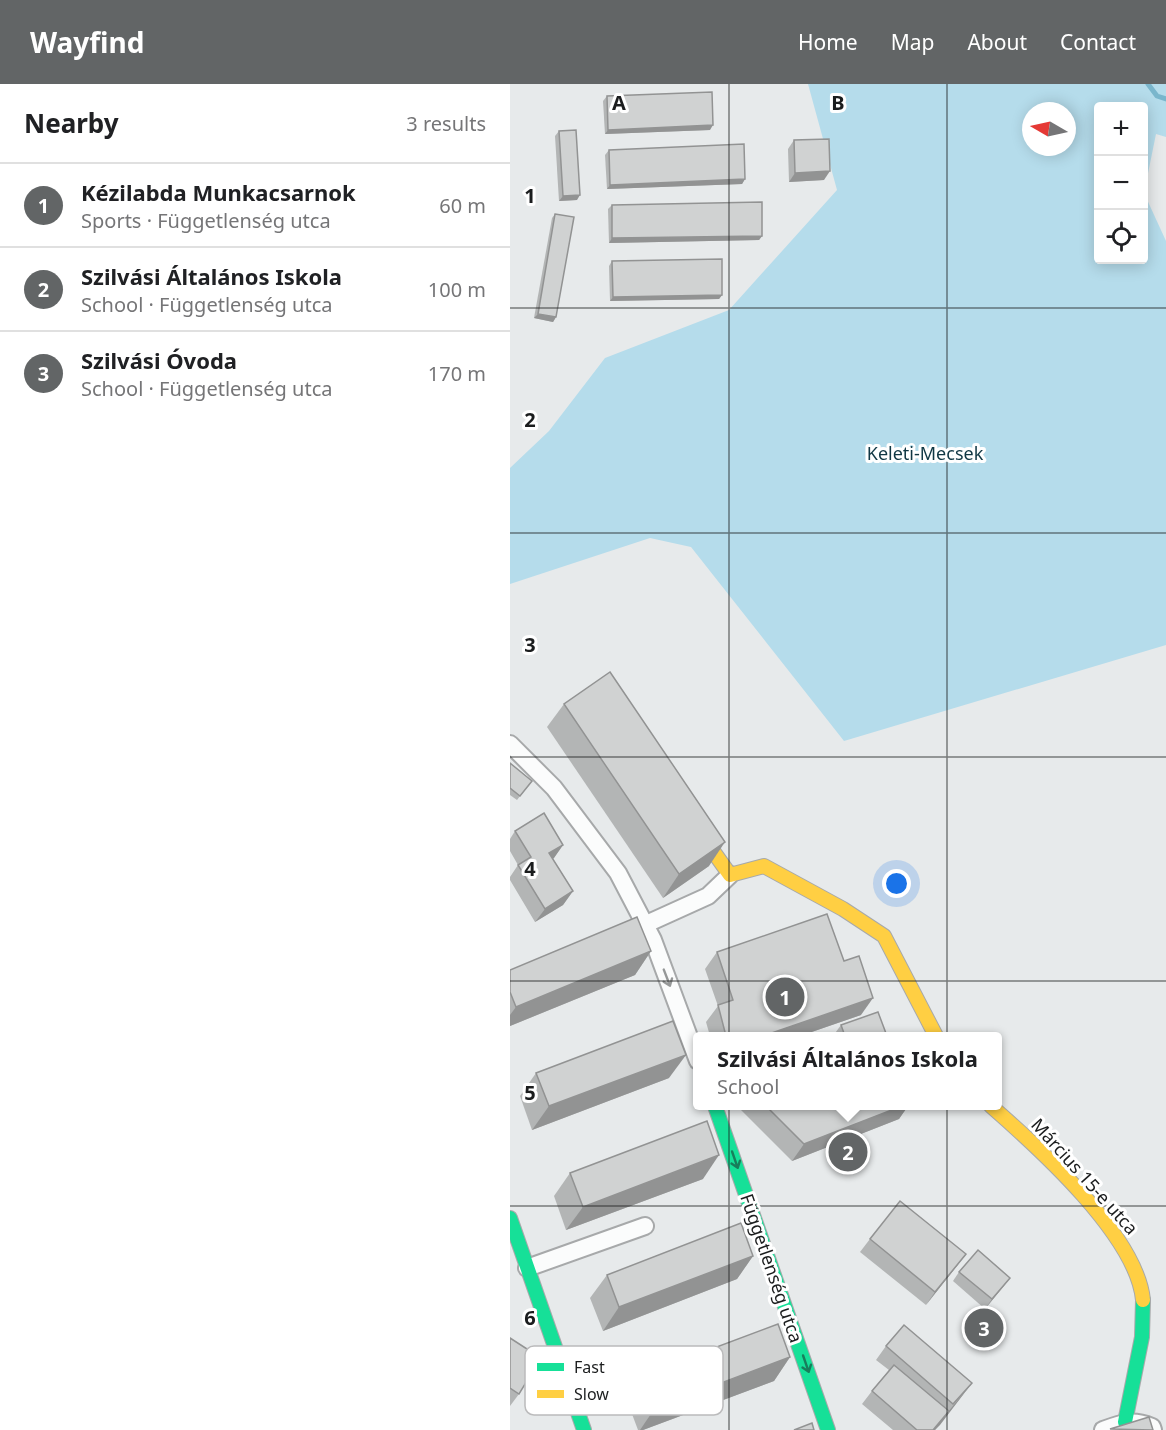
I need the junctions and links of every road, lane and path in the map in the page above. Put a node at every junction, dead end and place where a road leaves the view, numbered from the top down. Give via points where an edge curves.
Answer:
1 (510, 744) edge
2 (690, 819) edge
3 (730, 875) junction
4 (644, 925) junction
5 (934, 1032) edge
6 (693, 1048) edge
7 (716, 1110) edge
8 (996, 1110) edge
9 (510, 1218) edge
10 (645, 1226) dead end
11 (514, 1245) edge
12 (527, 1268) junction
13 (554, 1346) edge
14 (579, 1415) edge
15 (1125, 1422) junction
16 (584, 1430) edge
17 (828, 1430) edge
18 (1103, 1430) edge
19 (1153, 1430) edge

1 - 4 street via 554,788 618,873
2 - 3 street
3 - 4 street via 708,896
3 - 5 street via 764,866 884,936
4 -> 6 street
7 -> 17 street, Függetlenség utca
8 - 15 street, Március 15-e utca via 1015,1125 1129,1251 1142,1284 1145,1321
9 - 11 street
10 - 12 street
11 - 12 street
12 - 13 street
14 - 16 street
15 - 18 street
15 - 19 street via 1137,1421

